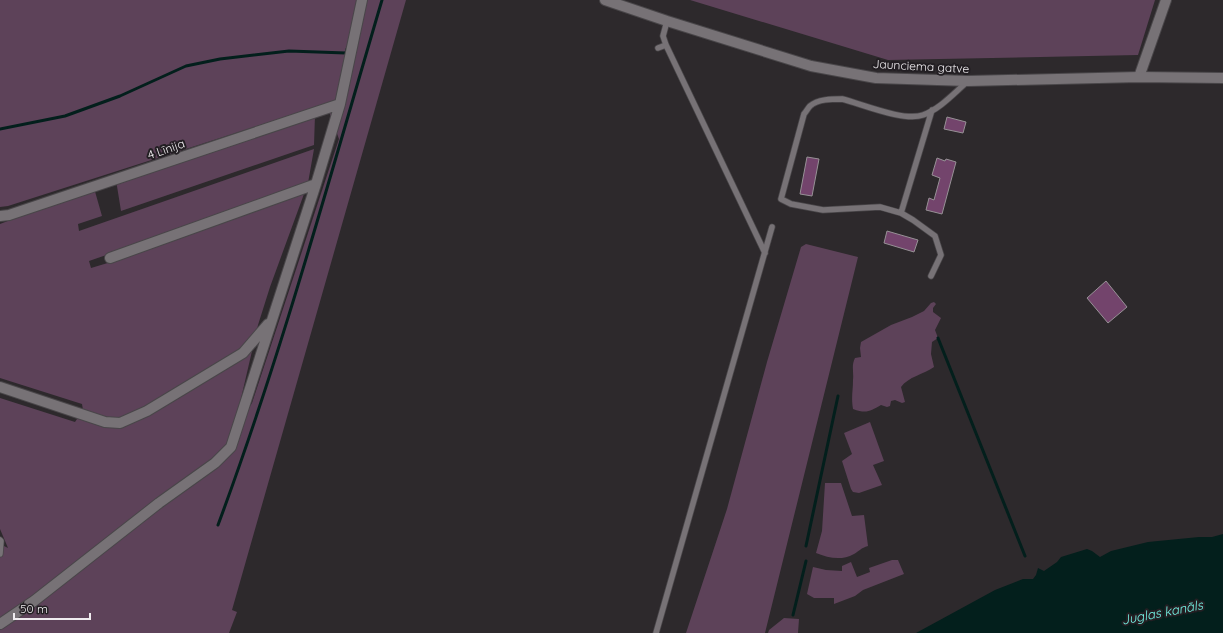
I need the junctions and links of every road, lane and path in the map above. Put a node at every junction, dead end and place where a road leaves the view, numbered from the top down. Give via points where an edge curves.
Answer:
1 (362, 0) edge
2 (605, 0) edge
3 (1166, 0) edge
4 (667, 21) junction
5 (666, 45) junction
6 (658, 48) dead end
7 (1139, 77) junction
8 (1223, 78) edge
9 (968, 81) junction
10 (340, 104) junction
11 (932, 110) junction
12 (316, 184) junction
13 (901, 213) junction
14 (0, 216) edge
15 (772, 227) dead end
16 (765, 253) junction
17 (110, 258) dead end
18 (931, 276) dead end
19 (270, 321) junction
20 (0, 387) edge
21 (0, 540) edge
22 (0, 554) edge
23 (0, 624) edge
24 (656, 633) edge

1 - 10 street
2 - 4 street, Jaunciema gatve
3 - 7 street
4 - 5 lane via 663,36
4 - 9 street, Jaunciema gatve via 811,66 876,78
5 - 6 lane
5 - 16 lane
7 - 8 street, Jaunciema gatve
7 - 9 street, Jaunciema gatve
9 - 11 lane
10 - 12 street
10 - 14 street, 4 Līnija via 9,216
11 - 13 lane
11 - 13 lane via 915,117 904,116 842,99 824,100 810,106 804,114 780,199 791,204 822,210 880,207
12 - 17 street
12 - 19 street
13 - 18 lane via 935,236 941,255
15 - 16 lane
16 - 24 lane
19 - 20 street via 243,353 147,411 120,423 105,422
19 - 23 street via 231,447 215,463
21 - 22 lane

